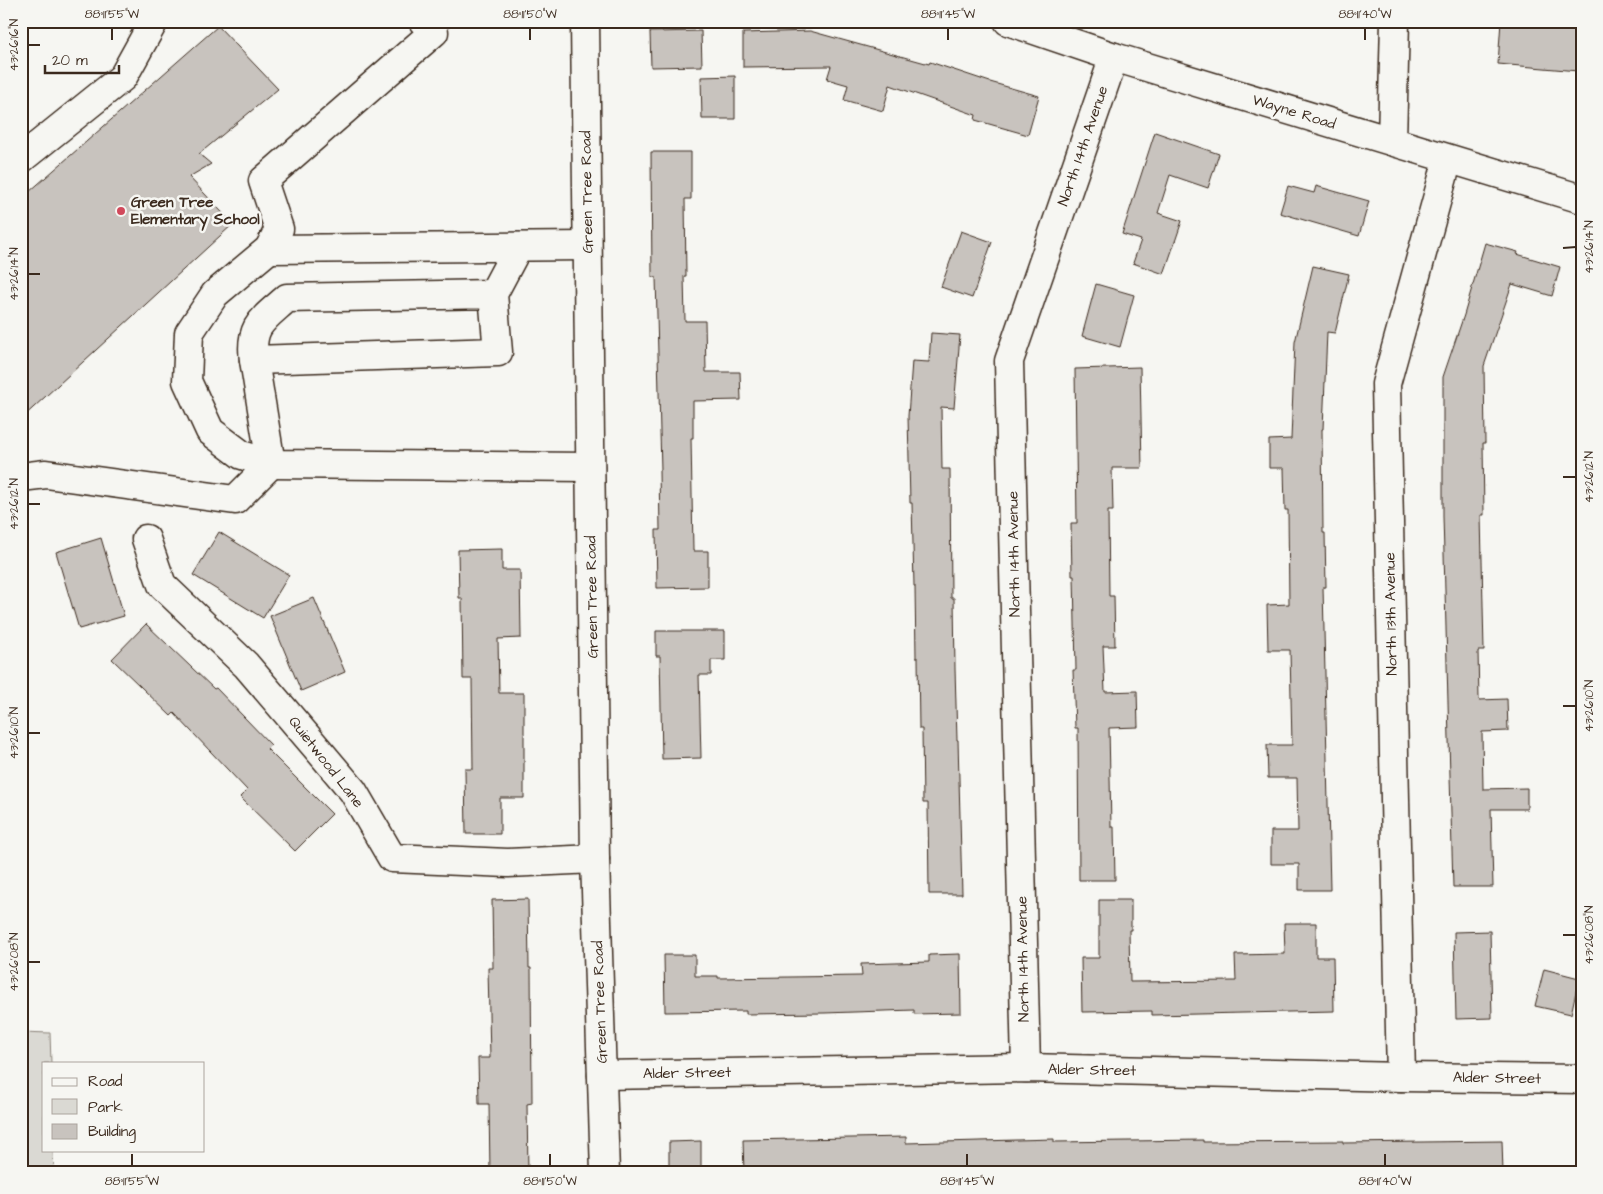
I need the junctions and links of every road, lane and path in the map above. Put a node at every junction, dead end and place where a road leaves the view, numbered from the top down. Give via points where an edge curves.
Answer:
1 (154, 21) edge
2 (423, 21) edge
3 (585, 21) edge
4 (1395, 21) edge
5 (1024, 24) edge
6 (1114, 57) junction
7 (1392, 141) junction
8 (1448, 158) junction
9 (21, 159) edge
10 (1582, 199) edge
11 (587, 246) junction
12 (518, 247) junction
13 (269, 249) junction
14 (492, 294) junction
15 (254, 360) junction
16 (271, 464) junction
17 (590, 467) junction
18 (21, 477) edge
19 (146, 540) dead end
20 (595, 859) junction
21 (1026, 1068) junction
22 (602, 1075) junction
23 (1402, 1077) junction
24 (1582, 1079) edge
25 (605, 1173) edge

1 - 9 street via 123,77
2 - 13 street via 434,32 263,181 279,229
3 - 11 street, Green Tree Road
4 - 7 street
5 - 6 street, Wayne Road
6 - 7 street, Wayne Road
6 - 21 street, North 14th Avenue via 1010,361
7 - 8 street, Wayne Road
8 - 10 street, Wayne Road
8 - 23 street, North 13th Avenue via 1386,384
11 - 12 street
11 - 17 street, Green Tree Road
12 - 13 street
12 - 14 street
13 - 16 street via 215,294 189,333 187,381 210,432 242,455
14 - 15 street via 287,298 258,325 252,344
14 - 15 street via 498,352
15 - 16 street
16 - 17 street
16 - 18 street via 235,500 46,474
17 - 20 street, Green Tree Road
19 - 20 street, Quietwood Lane via 162,585 246,665 321,753 353,791 392,858 508,863
20 - 22 street, Green Tree Road
21 - 22 street, Alder Street
21 - 23 street, Alder Street
22 - 25 street, Green Tree Road
23 - 24 street, Alder Street

